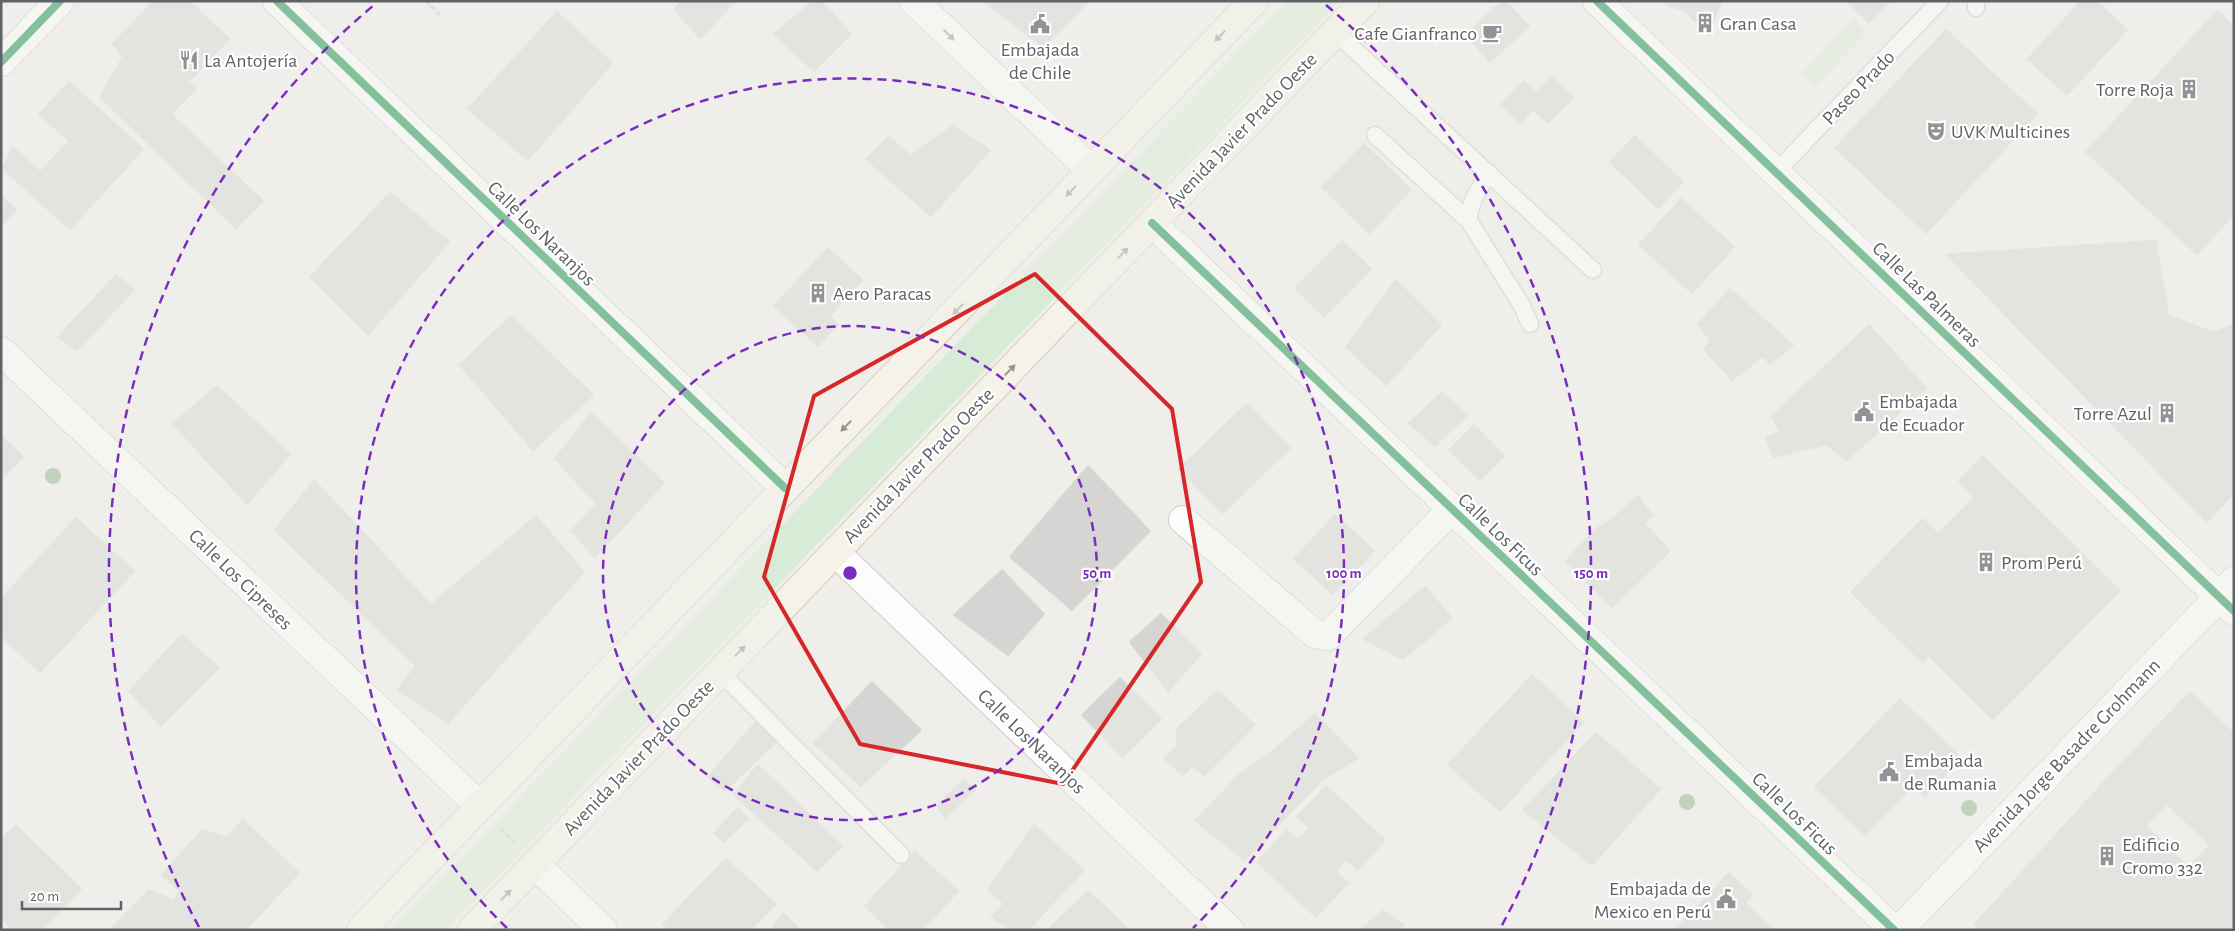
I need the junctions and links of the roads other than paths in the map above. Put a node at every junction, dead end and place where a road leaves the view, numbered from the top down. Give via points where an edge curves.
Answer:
1 (60, 1) edge
2 (277, 1) edge
3 (914, 1) edge
4 (1254, 1) edge
5 (1365, 1) edge
6 (1597, 1) edge
7 (1940, 1) edge
8 (1335, 32) junction
9 (1, 62) edge
10 (1374, 135) dead end
11 (1091, 170) junction
12 (1776, 172) junction
13 (1489, 174) junction
14 (1469, 221) junction
15 (1152, 223) junction
16 (1593, 270) dead end
17 (1530, 324) dead end
18 (1, 351) edge
19 (785, 488) junction
20 (1452, 509) junction
21 (1183, 520) dead end
22 (835, 552) junction
23 (2229, 596) edge
24 (720, 672) junction
25 (480, 806) junction
26 (901, 855) dead end
27 (535, 864) junction
28 (361, 930) edge
29 (472, 930) edge
30 (603, 930) edge
31 (1230, 930) edge
32 (1894, 930) edge
33 (1898, 930) edge

1 - 9 street
2 - 19 street, Calle Los Naranjos
3 -> 11 street
4 -> 11 main road
5 - 8 main road, Avenida Javier Prado Oeste
6 - 12 street, Calle Las Palmeras
7 - 12 lane, Paseo Prado
8 - 13 lane
8 - 15 main road, Avenida Javier Prado Oeste
10 - 14 lane
11 -> 19 main road
12 - 23 street, Calle Las Palmeras
13 - 14 lane via 1475,194 1469,209
13 - 16 lane
14 - 17 lane
15 - 20 street, Calle Los Ficus
22 -> 15 main road, Avenida Javier Prado Oeste
18 - 25 street, Calle Los Cipreses
19 - 25 main road
20 - 21 street via 1328,636 1315,634
20 - 32 street, Calle Los Ficus
24 -> 22 main road, Avenida Javier Prado Oeste
22 - 31 street, Calle Los Naranjos
23 - 33 street, Avenida Jorge Basadre Grohmann
24 - 26 lane
24 - 27 main road, Avenida Javier Prado Oeste
25 - 28 main road
29 -> 27 main road, Avenida Javier Prado Oeste
27 - 30 street

